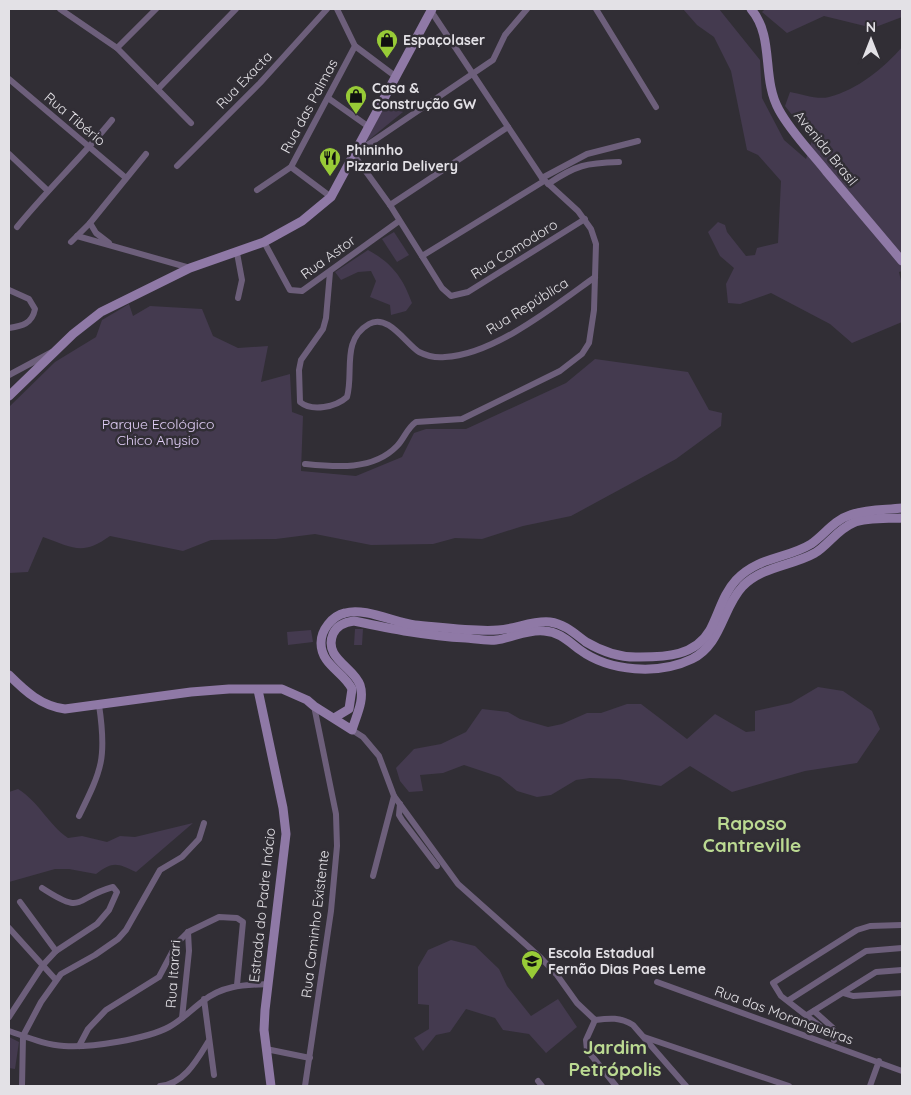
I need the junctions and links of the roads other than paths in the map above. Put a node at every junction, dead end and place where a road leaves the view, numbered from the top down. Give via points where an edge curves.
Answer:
1 (60, 9) edge
2 (156, 9) edge
3 (236, 9) edge
4 (328, 9) edge
5 (337, 9) edge
6 (527, 9) edge
7 (596, 9) edge
8 (751, 9) edge
9 (431, 10) edge
10 (355, 46) junction
11 (117, 48) junction
12 (472, 75) junction
13 (395, 76) junction
14 (9, 79) edge
15 (158, 89) junction
16 (328, 98) junction
17 (656, 107) dead end
18 (112, 120) dead end
19 (192, 123) dead end
20 (508, 126) junction
21 (369, 128) junction
22 (638, 141) dead end
23 (90, 148) junction
24 (9, 154) edge
25 (146, 154) dead end
26 (356, 154) junction
27 (619, 162) dead end
28 (178, 166) dead end
29 (291, 166) junction
30 (126, 178) junction
31 (545, 181) junction
32 (47, 190) junction
33 (257, 190) dead end
34 (331, 197) junction
35 (390, 205) junction
36 (585, 219) junction
37 (399, 221) junction
38 (90, 223) junction
39 (17, 227) dead end
40 (77, 236) junction
41 (71, 242) dead end
42 (264, 242) junction
43 (110, 244) junction
44 (237, 253) junction
45 (422, 256) junction
46 (902, 261) edge
47 (190, 268) junction
48 (330, 272) junction
49 (595, 277) junction
50 (9, 290) edge
51 (238, 298) dead end
52 (9, 328) edge
53 (55, 351) junction
54 (9, 375) edge
55 (9, 396) edge
56 (304, 464) dead end
57 (902, 508) edge
58 (902, 518) edge
59 (740, 583) junction
60 (482, 629) junction
61 (482, 639) junction
62 (326, 644) junction
63 (682, 658) junction
64 (9, 675) edge
65 (258, 690) junction
66 (99, 705) junction
67 (314, 706) junction
68 (344, 713) junction
69 (334, 718) junction
70 (355, 720) junction
71 (352, 730) junction
72 (394, 796) junction
73 (400, 804) junction
74 (79, 816) dead end
75 (204, 823) dead end
76 (437, 866) dead end
77 (373, 876) dead end
78 (42, 888) dead end
79 (20, 902) dead end
80 (902, 924) edge
81 (9, 928) edge
82 (188, 932) junction
83 (902, 948) edge
84 (56, 951) junction
85 (43, 965) junction
86 (902, 970) edge
87 (56, 980) junction
88 (657, 982) dead end
89 (268, 984) junction
90 (237, 985) junction
91 (843, 992) junction
92 (902, 993) edge
93 (204, 999) junction
94 (789, 1000) junction
95 (814, 1011) junction
96 (807, 1015) junction
97 (9, 1017) edge
98 (182, 1018) junction
99 (595, 1020) junction
100 (821, 1022) junction
101 (9, 1031) edge
102 (23, 1036) junction
103 (644, 1037) junction
104 (208, 1042) junction
105 (79, 1046) junction
106 (834, 1046) junction
107 (266, 1049) junction
108 (310, 1058) junction
109 (879, 1062) junction
110 (902, 1071) edge
111 (214, 1074) dead end
112 (22, 1086) edge
113 (160, 1086) edge
114 (271, 1086) edge
115 (305, 1086) edge
116 (616, 1086) edge
117 (686, 1086) edge
118 (789, 1086) edge
119 (870, 1086) edge

1 - 11 street
2 - 11 street
3 - 15 street
4 - 28 street, Rua Exacta
5 - 10 street
6 - 12 street via 505,35 493,60
7 - 17 street
8 - 46 street, Avenida Brasil via 761,26 768,78 779,110
9 - 12 street
9 - 13 street
10 - 13 street
10 - 16 street, Rua das Palmas
11 - 15 street
12 - 20 street
12 - 26 street
13 - 21 street
14 - 23 street, Rua Tibério
15 - 19 street
16 - 21 street
16 - 29 street, Rua das Palmas
18 - 23 street
20 - 31 street
20 - 35 street
21 - 26 street
22 - 31 street via 587,154
23 - 30 street, Rua Tibério
23 - 32 street
24 - 32 street
25 - 30 street
26 - 34 street
26 - 35 street
27 - 31 street via 595,162 572,168
29 - 33 street, Rua das Palmas
29 - 34 street
30 - 38 street
31 - 36 street
31 - 45 street
32 - 39 street
34 - 42 street via 302,221
35 - 37 street
36 - 45 street, Rua Comodoro via 455,297 447,294
36 - 49 street via 594,236
37 - 45 street
37 - 48 street, Rua Astor
38 - 40 street
38 - 43 street via 96,233
40 - 41 street
40 - 43 street
42 - 44 street
42 - 48 street, Rua Astor via 290,290 302,291
43 - 47 street
44 - 47 street
44 - 51 street via 242,280
47 - 53 street via 101,312
48 - 49 street, Rua República via 323,328 301,360 299,370 298,391 302,404 322,407 347,396 350,351 362,329 370,323 384,323 418,351 445,358 502,338
49 - 56 street via 589,343 582,354 560,371 462,419 416,422 396,446 374,461 351,467
50 - 52 street via 29,299 35,309 30,321
53 - 54 street
53 - 55 street
57 - 59 street via 847,516 810,544 767,559
58 - 59 street via 853,523 815,552
59 - 63 street via 718,608 701,641
60 - 61 street
60 - 62 street via 413,625 355,611 344,613 328,624
60 - 63 street via 551,622 610,653 635,658
61 - 62 street via 424,636 354,621 335,630
61 - 63 street via 496,640 541,630 558,634 597,660 632,668 656,668
62 - 68 street via 328,663 352,689 352,701
62 - 70 street via 361,686 361,703
64 - 66 street via 33,697 54,708
65 - 66 street via 191,692
65 - 67 street via 282,689
65 - 89 street, Estrada do Padre Inácio via 286,834
66 - 74 street via 103,762
67 - 69 street
67 - 108 street, Rua Caminho Existente via 336,814 338,846
68 - 69 street
68 - 70 street
69 - 71 street
70 - 71 street
71 - 72 street via 363,737 379,756
72 - 73 street
72 - 77 street
73 - 76 street via 399,815
73 - 99 street via 458,884 541,958
75 - 87 street via 199,839 182,857 160,870 118,939
78 - 84 street via 69,904 78,904 113,887 117,892 97,924
79 - 84 street
80 - 94 street via 857,930 775,981 781,996
81 - 85 street
82 - 90 street via 220,917 237,918 243,922
82 - 98 street, Rua Itarari
82 - 105 street via 159,977 106,1010 88,1029
83 - 94 street via 866,951
84 - 85 street
85 - 87 street
85 - 97 street
86 - 91 street via 876,972
87 - 102 street
88 - 106 street, Rua das Morangueiras
89 - 90 street
89 - 107 street, Estrada do Padre Inácio via 264,1030
90 - 93 street
91 - 92 street via 853,996
91 - 95 street
93 - 98 street
93 - 104 street
94 - 96 street
95 - 96 street
95 - 100 street
96 - 100 street
98 - 105 street via 158,1032 141,1037
99 - 103 street via 623,1019
99 - 116 street via 586,1040 587,1050
100 - 106 street via 834,1037
101 - 102 street
102 - 105 street via 50,1044
102 - 112 street
103 - 117 street
103 - 118 street
104 - 111 street
104 - 113 street via 180,1079
106 - 109 street, Rua das Morangueiras
107 - 108 street
107 - 114 street, Estrada do Padre Inácio
108 - 115 street, Rua Caminho Existente
109 - 110 street, Rua das Morangueiras
109 - 119 street

